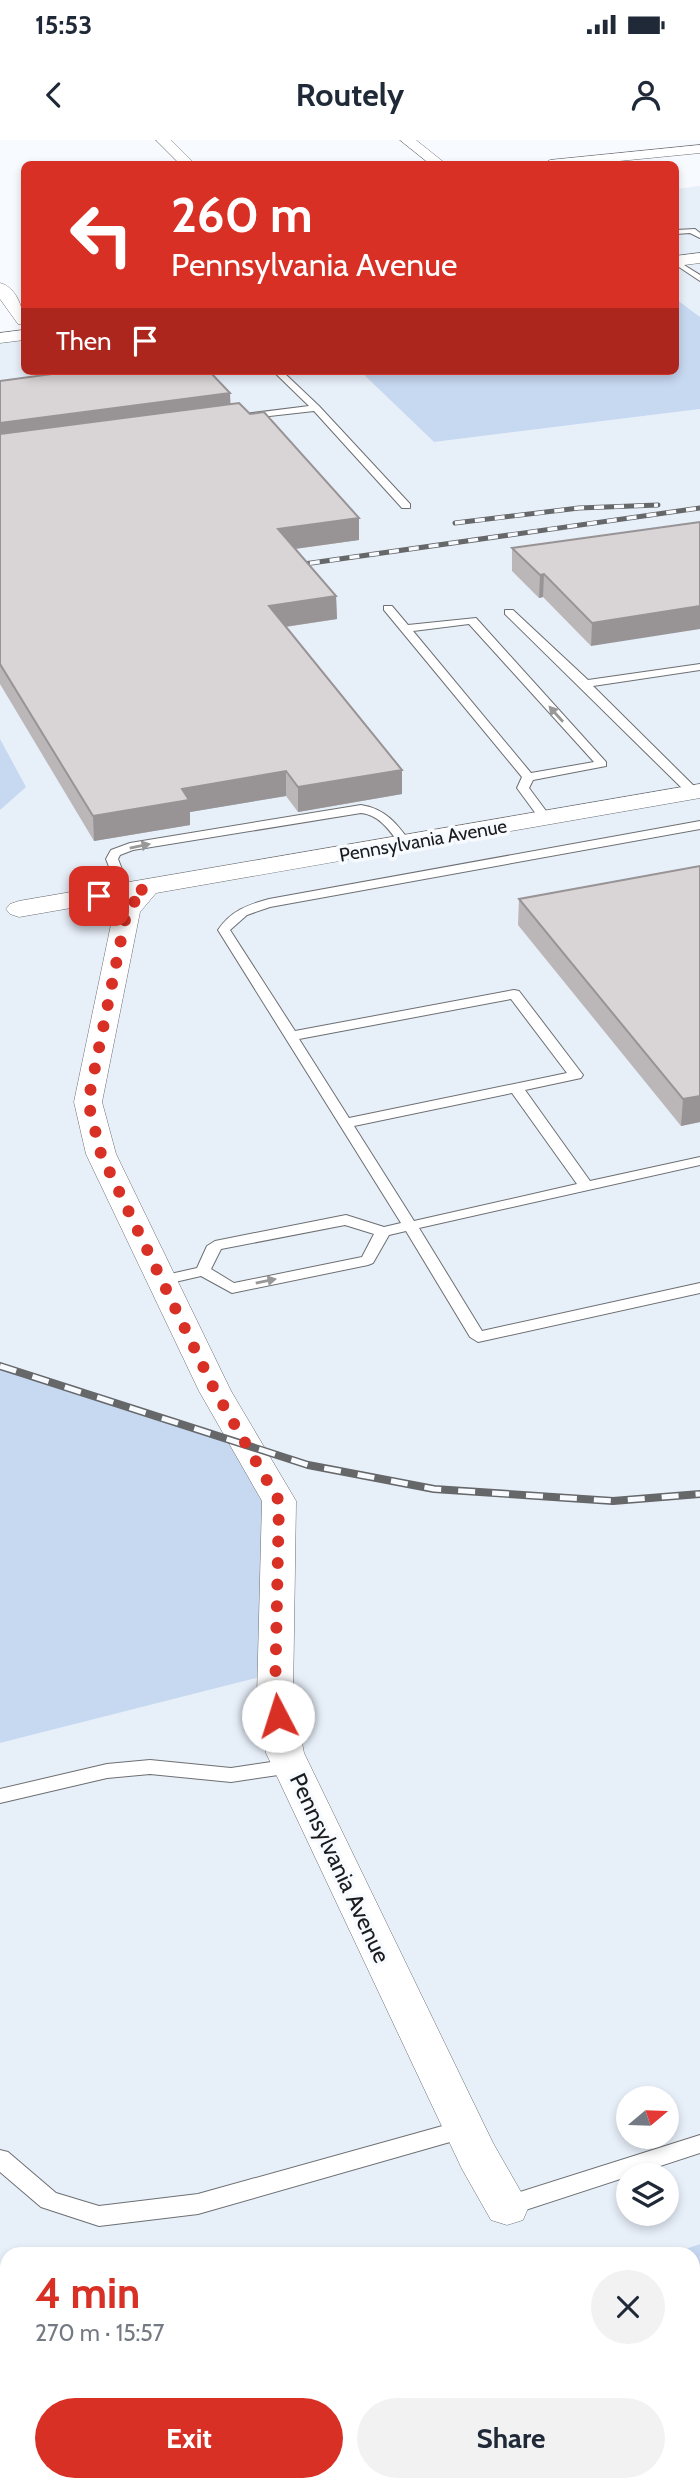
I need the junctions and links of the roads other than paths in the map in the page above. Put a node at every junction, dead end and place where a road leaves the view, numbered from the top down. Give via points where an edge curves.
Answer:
1 (163, 140) edge
2 (407, 140) edge
3 (700, 149) edge
4 (185, 161) edge
5 (435, 161) edge
6 (580, 161) edge
7 (679, 221) edge
8 (696, 233) edge
9 (700, 258) edge
10 (679, 261) edge
11 (679, 263) edge
12 (700, 279) edge
13 (1, 291) edge
14 (21, 316) edge
15 (21, 335) edge
16 (0, 338) edge
17 (281, 375) edge
18 (316, 408) junction
19 (235, 419) edge
20 (406, 506) dead end
21 (388, 608) dead end
22 (509, 612) dead end
23 (405, 629) junction
24 (700, 667) edge
25 (585, 684) junction
26 (528, 777) junction
27 (696, 792) edge
28 (546, 819) junction
29 (700, 825) edge
30 (405, 843) junction
31 (135, 890) junction
32 (19, 909) dead end
33 (292, 1036) junction
34 (516, 1087) junction
35 (346, 1123) junction
36 (700, 1161) edge
37 (585, 1185) junction
38 (410, 1226) junction
39 (383, 1232) junction
40 (203, 1271) junction
41 (162, 1280) junction
42 (700, 1288) edge
43 (292, 1766) junction
44 (0, 1796) edge
45 (464, 2129) junction
46 (700, 2144) edge
47 (0, 2159) edge
48 (507, 2206) joint

1 - 4 street
2 - 5 street
3 - 6 street
7 - 8 lane
9 - 10 street
11 - 12 lane
13 - 14 street
15 - 16 street
17 - 18 lane
18 - 19 lane
18 - 20 lane
21 - 23 lane
22 - 25 lane
23 - 26 lane
26 -> 23 lane via 602,764 472,621
24 - 25 lane
25 - 27 lane
26 - 28 lane via 523,788
27 - 28 street, Pennsylvania Avenue
28 - 30 street, Pennsylvania Avenue
29 - 33 lane via 247,909 230,919 224,930
30 - 31 street, Pennsylvania Avenue
31 -> 30 lane via 112,859 130,847 360,809 374,810
31 - 32 street, Pennsylvania Avenue
31 - 41 street, Pennsylvania Avenue via 88,1102 101,1154
33 - 34 lane via 514,994 576,1075
33 - 35 lane
34 - 35 lane
34 - 37 lane
35 - 38 lane
36 - 37 lane
37 - 38 lane
38 - 39 lane
38 - 42 lane via 478,1337
39 - 40 lane via 346,1220 215,1246
40 -> 39 lane via 232,1288 369,1260
40 - 41 lane
41 - 43 street, Pennsylvania Avenue via 215,1391 279,1501 275,1697 285,1753
43 - 44 lane via 231,1775 150,1767 107,1771
43 - 45 street, Pennsylvania Avenue
45 - 47 lane via 198,2204 99,2216 49,2200
45 - 48 street, Pennsylvania Avenue
46 - 48 lane

